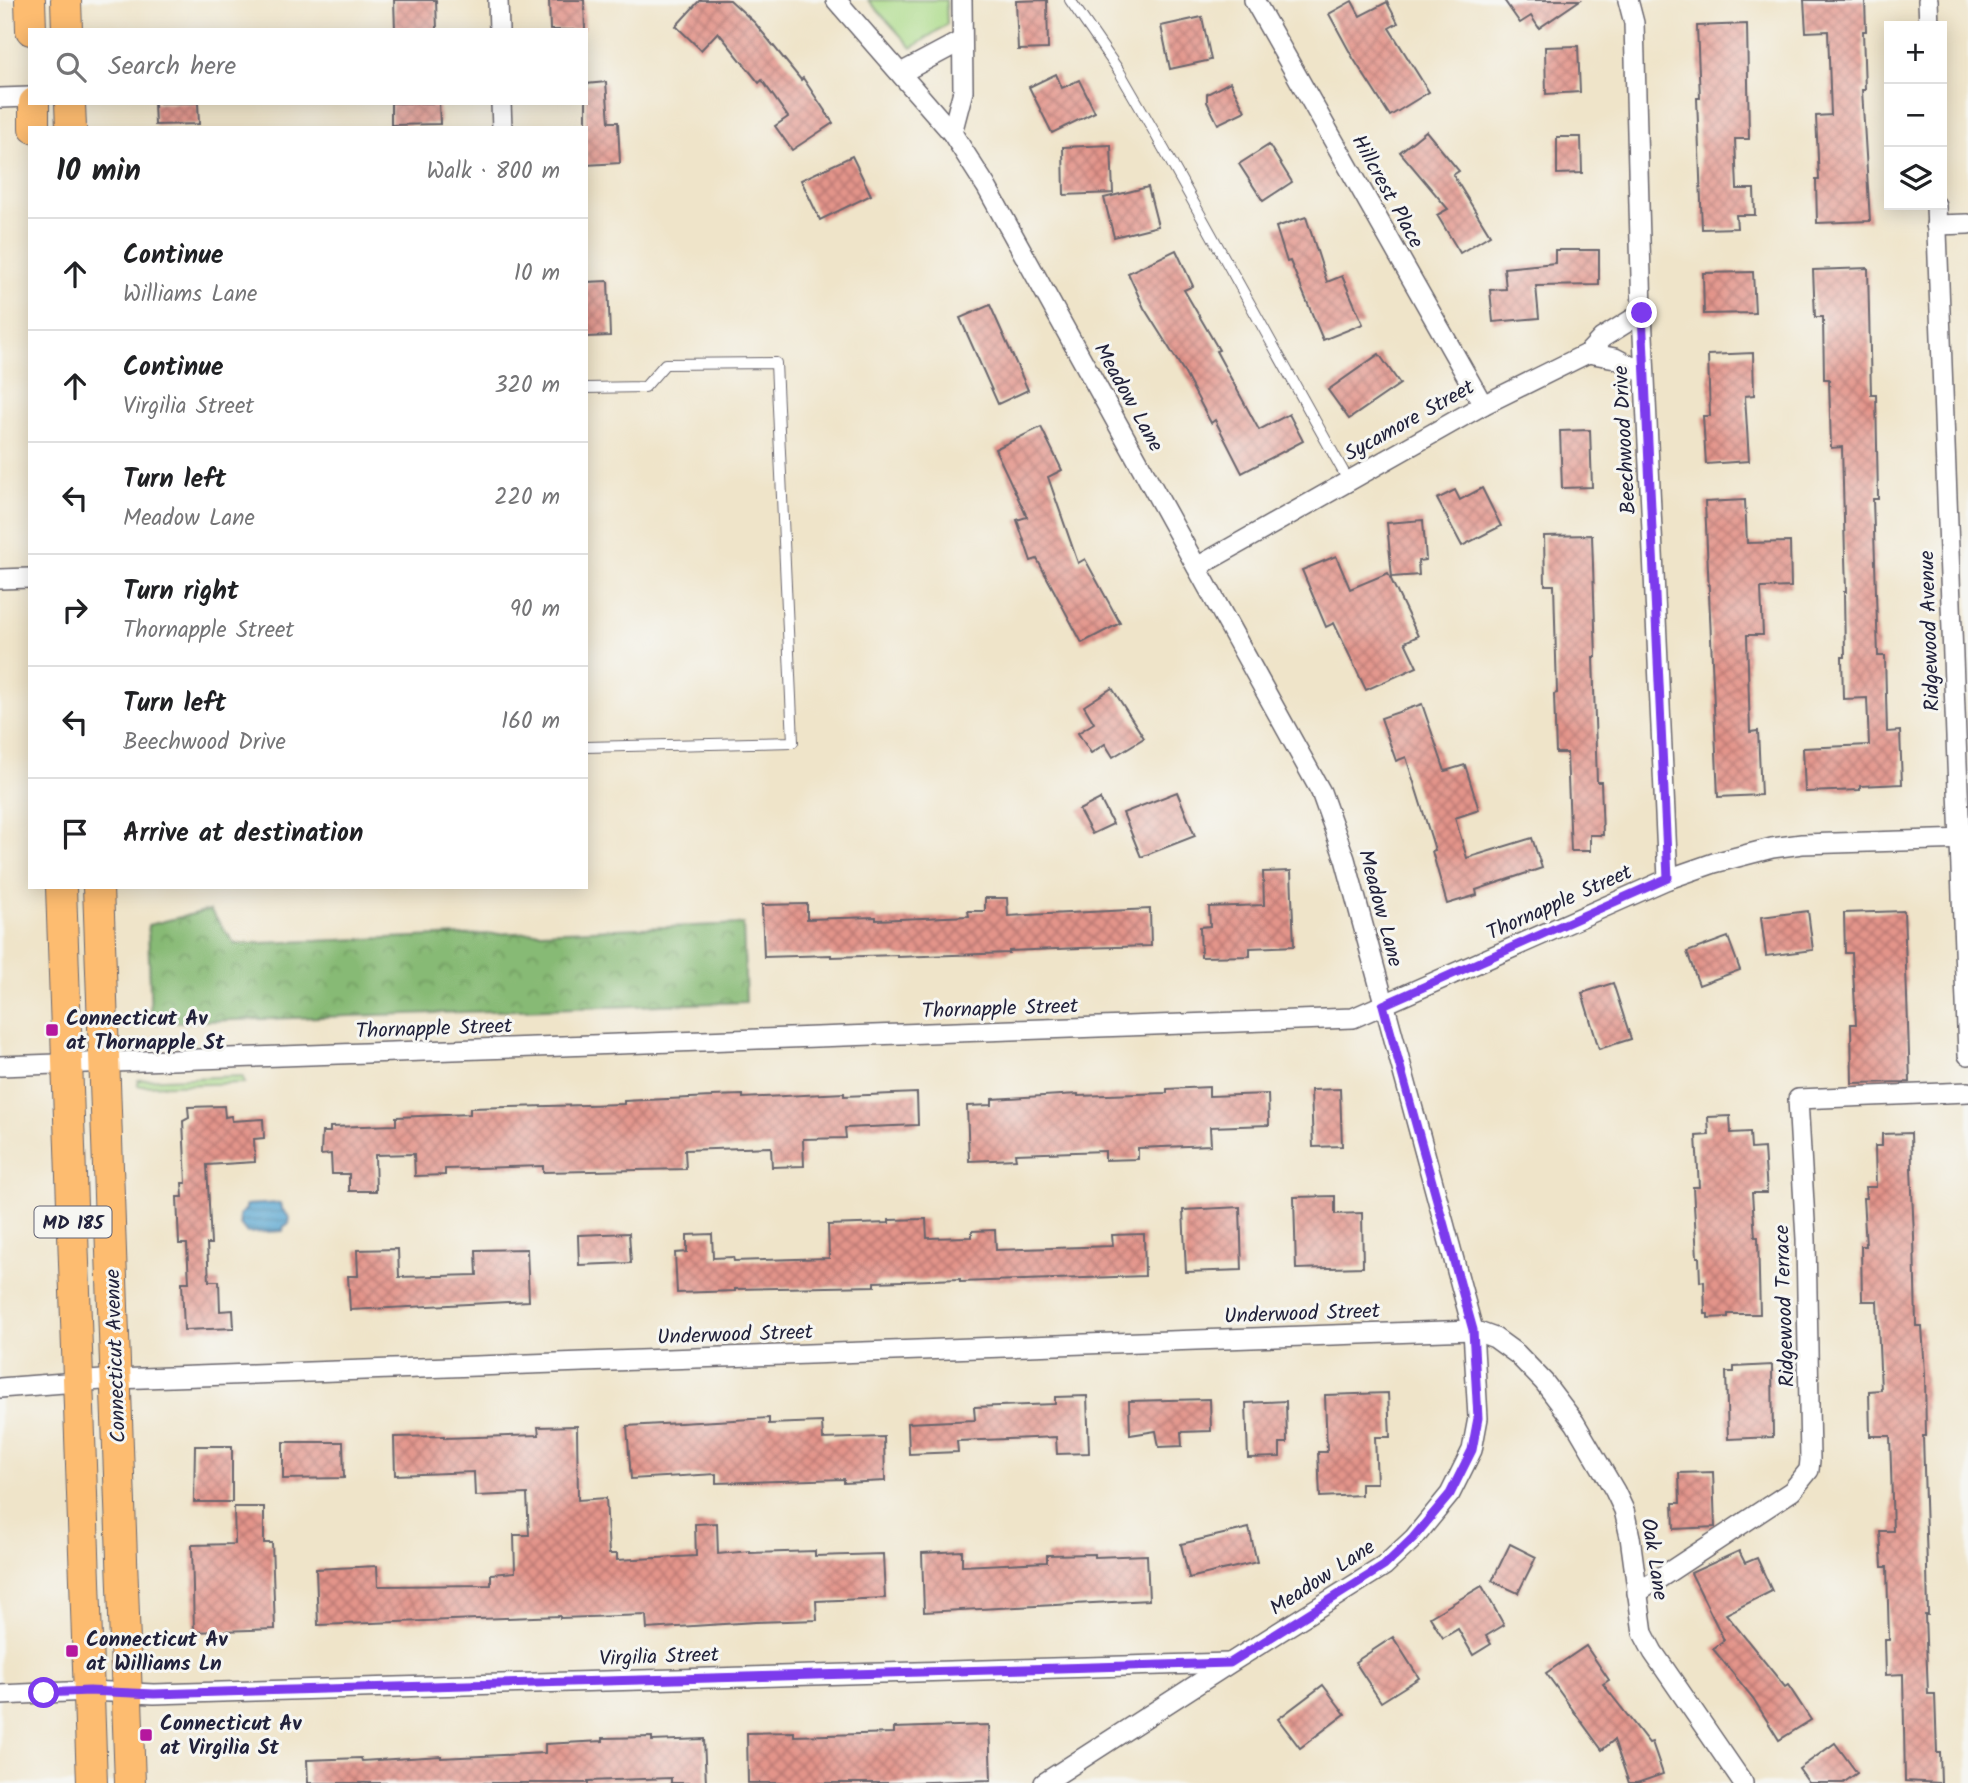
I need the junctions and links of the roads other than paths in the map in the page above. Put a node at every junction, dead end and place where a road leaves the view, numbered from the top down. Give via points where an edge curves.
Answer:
1 (30, 0) edge
2 (66, 0) edge
3 (498, 0) edge
4 (836, 0) edge
5 (962, 0) edge
6 (1070, 0) edge
7 (1254, 0) edge
8 (1628, 0) edge
9 (1928, 0) edge
10 (1929, 21) edge
11 (31, 28) edge
12 (67, 28) edge
13 (499, 28) edge
14 (961, 41) junction
15 (901, 73) junction
16 (28, 97) edge
17 (0, 98) edge
18 (34, 105) edge
19 (70, 105) edge
20 (501, 105) edge
21 (34, 126) edge
22 (71, 126) edge
23 (502, 126) edge
24 (952, 133) junction
25 (1936, 210) edge
26 (1968, 224) edge
27 (1936, 225) junction
28 (1642, 313) junction
29 (1588, 353) junction
30 (1644, 373) junction
31 (588, 388) edge
32 (1483, 405) junction
33 (1348, 480) junction
34 (1197, 567) junction
35 (28, 578) edge
36 (0, 579) edge
37 (588, 747) edge
38 (1964, 839) edge
39 (1668, 878) junction
40 (61, 889) edge
41 (98, 889) edge
42 (1383, 1005) junction
43 (1968, 1055) edge
44 (104, 1063) junction
45 (67, 1064) junction
46 (0, 1066) edge
47 (1968, 1092) edge
48 (1473, 1330) junction
49 (115, 1379) junction
50 (78, 1381) junction
51 (0, 1388) edge
52 (1637, 1593) junction
53 (1230, 1663) junction
54 (89, 1691) junction
55 (126, 1693) junction
56 (0, 1695) edge
57 (92, 1783) edge
58 (130, 1783) edge
59 (1044, 1783) edge
60 (1743, 1783) edge

1 - 11 main road
2 - 12 main road
3 - 13 street
4 - 15 street, Meadow Lane
5 - 14 street
6 - 33 lane via 1119,71
7 - 32 street, Hillcrest Place
8 - 28 street, Beechwood Drive via 1634,23
9 - 10 street
14 - 15 street
14 - 24 street via 963,91
15 - 24 street, Meadow Lane
16 - 17 street
18 - 21 main road
19 - 22 main road
20 - 23 street
24 - 34 street, Meadow Lane
25 - 27 street, Ridgewood Avenue
26 - 27 street
27 - 38 street, Ridgewood Avenue
28 - 29 street, Sycamore Street via 1602,338
28 - 30 street, Beechwood Drive
29 - 30 street via 1615,358
29 - 32 street, Sycamore Street
30 - 39 street, Beechwood Drive
31 - 37 lane via 645,387 665,364 776,363 793,742
32 - 33 street, Sycamore Street
33 - 34 street, Sycamore Street
34 - 42 street, Meadow Lane via 1321,792 1345,859
35 - 36 street
38 - 39 street, Thornapple Street via 1802,844 1772,848
38 - 43 street, Ridgewood Avenue
39 - 42 street, Thornapple Street
40 - 45 main road, Connecticut Avenue / MD 185
41 - 44 main road, Connecticut Avenue / MD 185
42 - 44 street, Thornapple Street via 1353,1018
42 - 48 street, Meadow Lane
44 - 45 street, Thornapple Street
44 - 49 main road, Connecticut Avenue / MD 185
45 - 46 street, Thornapple Street
45 - 50 main road, Connecticut Avenue / MD 185
47 - 52 street, Ridgewood Terrace via 1798,1099 1807,1274 1809,1469 1792,1491
48 - 49 street, Underwood Street
48 - 52 street, Oak Lane via 1495,1338 1517,1354 1575,1423 1624,1510
48 - 53 street, Meadow Lane via 1478,1418 1472,1450 1450,1494 1384,1566
49 - 50 street, Underwood Street
49 - 55 main road, Connecticut Avenue / MD 185
50 - 51 street, Underwood Street
50 - 54 main road, Connecticut Avenue / MD 185
52 - 60 street, Oak Lane via 1643,1633 1653,1652
53 - 55 street, Virgilia Street
53 - 59 street, Meadow Lane
54 - 55 street, Virgilia Street
54 - 56 street, Virgilia Street
54 - 57 main road, Connecticut Avenue / MD 185
55 - 58 main road, Connecticut Avenue / MD 185

